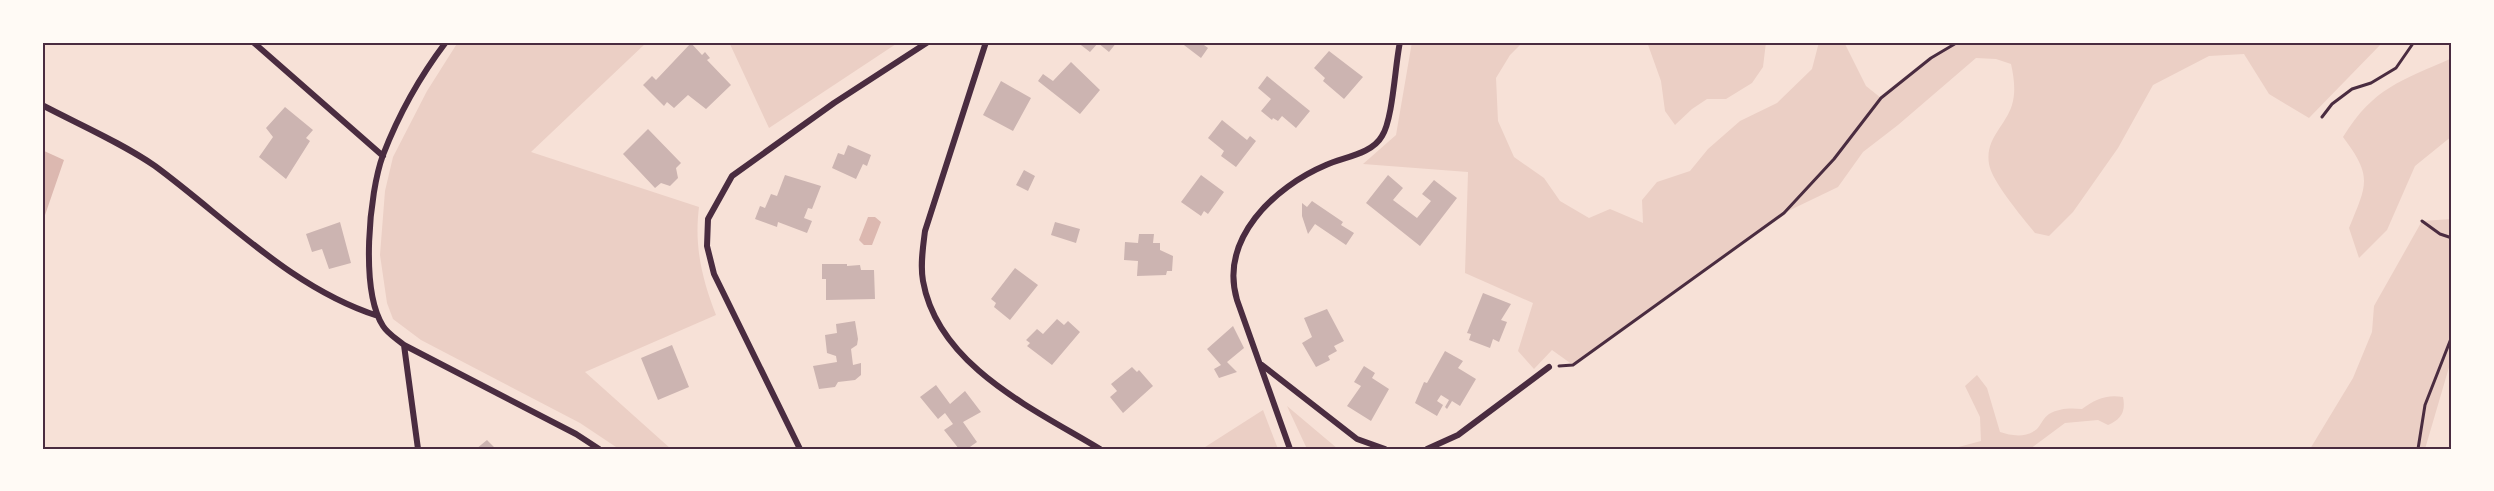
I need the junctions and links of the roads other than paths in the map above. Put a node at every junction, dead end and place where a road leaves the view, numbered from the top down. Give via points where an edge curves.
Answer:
1 (253, 42) edge
2 (446, 42) edge
3 (928, 42) edge
4 (986, 42) edge
5 (1400, 42) edge
6 (42, 105) edge
7 (383, 156) junction
8 (378, 316) junction
9 (404, 345) junction
10 (1262, 364) junction
11 (1549, 367) road end
12 (418, 449) edge
13 (599, 449) edge
14 (800, 449) edge
15 (1100, 449) edge
16 (1290, 449) edge
17 (1385, 449) edge
18 (1427, 449) edge

1 - 7 street
2 - 7 street via 412,96
3 - 14 street via 834,103 732,177 708,219 707,246 714,274
4 - 15 street via 925,231 923,282 948,337 983,375
5 - 10 street via 1388,124 1382,138 1356,155 1297,179 1271,201 1242,236 1233,260 1232,282
6 - 8 street via 153,165 252,244 321,292
7 - 8 street via 370,222 372,284
8 - 9 street via 384,328
9 - 12 street
9 - 13 street
10 - 16 street
10 - 17 street via 1357,440
11 - 18 street via 1458,435

